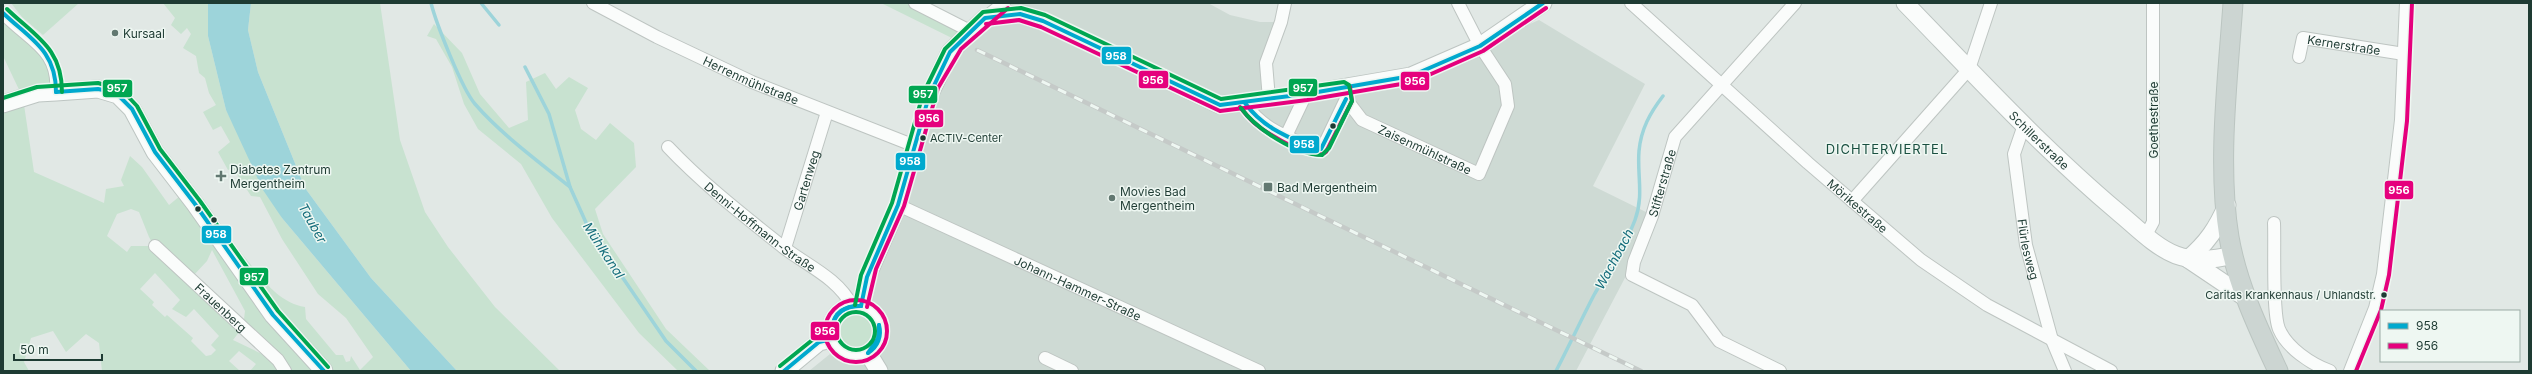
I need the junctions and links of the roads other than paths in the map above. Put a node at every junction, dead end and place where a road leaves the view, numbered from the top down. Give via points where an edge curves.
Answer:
1 (593, 3) edge
2 (915, 3) edge
3 (1004, 3) edge
4 (1285, 3) edge
5 (1543, 3) edge
6 (1630, 3) edge
7 (1795, 3) edge
8 (1905, 3) edge
9 (1991, 3) edge
10 (2153, 3) edge
11 (2233, 3) edge
12 (2406, 3) edge
13 (1461, 4) edge
14 (3, 13) edge
15 (985, 18) junction
16 (970, 31) junction
17 (1480, 46) junction
18 (2404, 54) junction
19 (2299, 57) dead end
20 (1969, 69) junction
21 (1721, 85) junction
22 (56, 92) junction
23 (1306, 94) junction
24 (1345, 94) junction
25 (1269, 99) junction
26 (1245, 103) junction
27 (3, 104) edge
28 (827, 112) junction
29 (2024, 125) junction
30 (1286, 136) junction
31 (915, 146) junction
32 (668, 147) dead end
33 (1852, 201) junction
34 (898, 205) junction
35 (2227, 205) junction
36 (2274, 223) dead end
37 (2146, 235) junction
38 (155, 246) dead end
39 (785, 248) junction
40 (2233, 255) junction
41 (2188, 259) junction
42 (2246, 298) junction
43 (856, 306) junction
44 (832, 339) junction
45 (2052, 340) junction
46 (868, 353) junction
47 (1045, 358) dead end
48 (285, 371) edge
49 (324, 371) edge
50 (784, 371) edge
51 (879, 371) edge
52 (1072, 371) edge
53 (1259, 371) edge
54 (1780, 371) edge
55 (2065, 371) edge
56 (2111, 371) edge
57 (2278, 371) edge
58 (2330, 371) edge
59 (2350, 371) edge

1 - 28 street, Herrenmühlstraße via 712,63
2 - 16 street
3 - 15 street
4 - 25 street via 1266,63
5 - 17 street
6 - 21 street, Mörikestraße
7 - 21 street, Stifterstraße
8 - 20 street, Schillerstraße
9 - 20 street
10 - 37 street, Goethestraße via 2153,222
11 - 35 main road via 2224,167
12 - 18 street
13 - 17 street, Zaisenmühlstraße
14 - 22 street via 51,57 58,75
15 - 16 street
15 - 26 street via 1020,14 1043,21 1220,105
16 - 31 street via 950,52 936,78
17 - 24 street via 1411,76
17 - 24 street, Zaisenmühlstraße via 1505,84 1508,106 1479,174 1362,120
18 - 19 street, Kernerstraße via 2303,38
18 - 59 street via 2401,120 2383,274 2375,308
20 - 29 street, Schillerstraße
20 - 33 street
21 - 33 street, Mörikestraße
21 - 54 street, Stifterstraße via 1675,137 1632,275 1692,304 1719,341
22 - 27 street via 38,93
22 - 49 street via 98,89 108,91 118,95 132,108 155,152 273,315
23 - 24 street
23 - 25 street
23 - 30 street
24 - 30 street via 1321,149 1315,149
25 - 26 street
26 - 30 street via 1253,116 1267,127
28 - 31 street, Herrenmühlstraße
28 - 39 street, Gartenweg
29 - 37 street, Schillerstraße via 2096,193
29 - 45 street, Flürlesweg via 2014,154 2026,245
31 - 34 street
32 - 39 street, Denni-Hoffmann-Straße via 708,187
33 - 45 street, Mörikestraße via 1921,260 1986,305
34 - 43 street
34 - 53 street, Johann-Hammer-Straße
35 - 40 main road
35 - 41 street via 2217,229 2205,245
36 - 58 street via 2278,328 2292,346 2313,364
37 - 41 street, Schillerstraße via 2175,255
38 - 48 street, Frauenberg via 278,360
39 - 43 street, Denni-Hoffmann-Straße via 818,270
40 - 41 street, Schillerstraße via 2213,260
40 - 42 main road
41 - 42 street, Schillerstraße
42 - 57 main road
43 - 44 street via 841,310 832,321
43 - 46 street via 876,315 881,332 877,344
44 - 46 street via 840,350 848,355
44 - 50 street via 819,342
45 - 55 street, Flürlesweg
45 - 56 street, Mörikestraße
46 - 51 street
47 - 52 street

